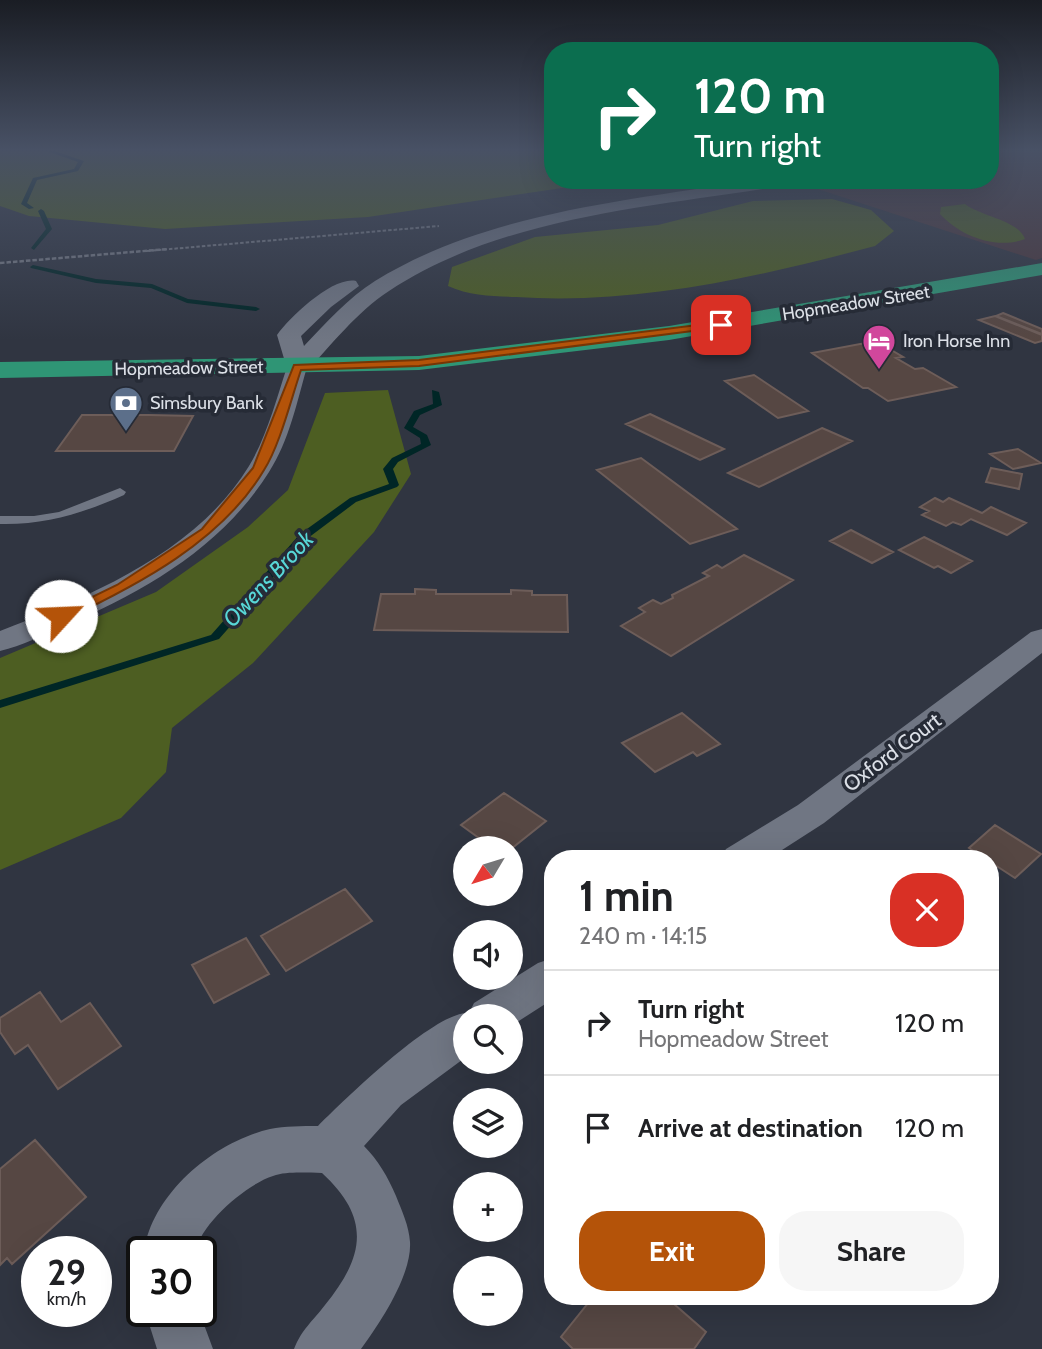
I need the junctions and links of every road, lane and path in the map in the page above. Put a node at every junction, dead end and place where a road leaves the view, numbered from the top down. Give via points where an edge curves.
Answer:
1 (552, 214) edge
2 (594, 214) edge
3 (427, 227) dead end
4 (0, 263) edge
5 (1042, 270) edge
6 (297, 367) junction
7 (0, 370) edge
8 (120, 492) dead end
9 (0, 520) edge
10 (1042, 638) edge
11 (0, 642) edge
12 (753, 850) edge
13 (544, 982) edge
14 (509, 1004) edge
15 (453, 1040) edge
16 (328, 1150) junction
17 (173, 1236) edge
18 (177, 1327) edge
19 (185, 1349) edge
20 (322, 1349) edge

1 - 6 street via 479,230 370,272 323,302 289,335
2 - 6 street via 543,223 418,264 356,305
3 - 4 path
5 - 6 highway, Hopmeadow Street via 669,333 419,363
6 - 7 highway, Hopmeadow Street
6 - 11 street via 259,469 206,531 122,588
8 - 9 lane via 36,522
10 - 12 street, Oxford Court via 811,814
13 - 14 street
15 - 16 street via 385,1090
16 - 17 street via 267,1154 203,1193
16 - 20 street via 358,1172 376,1209 384,1250 362,1301 337,1337
18 - 19 street

